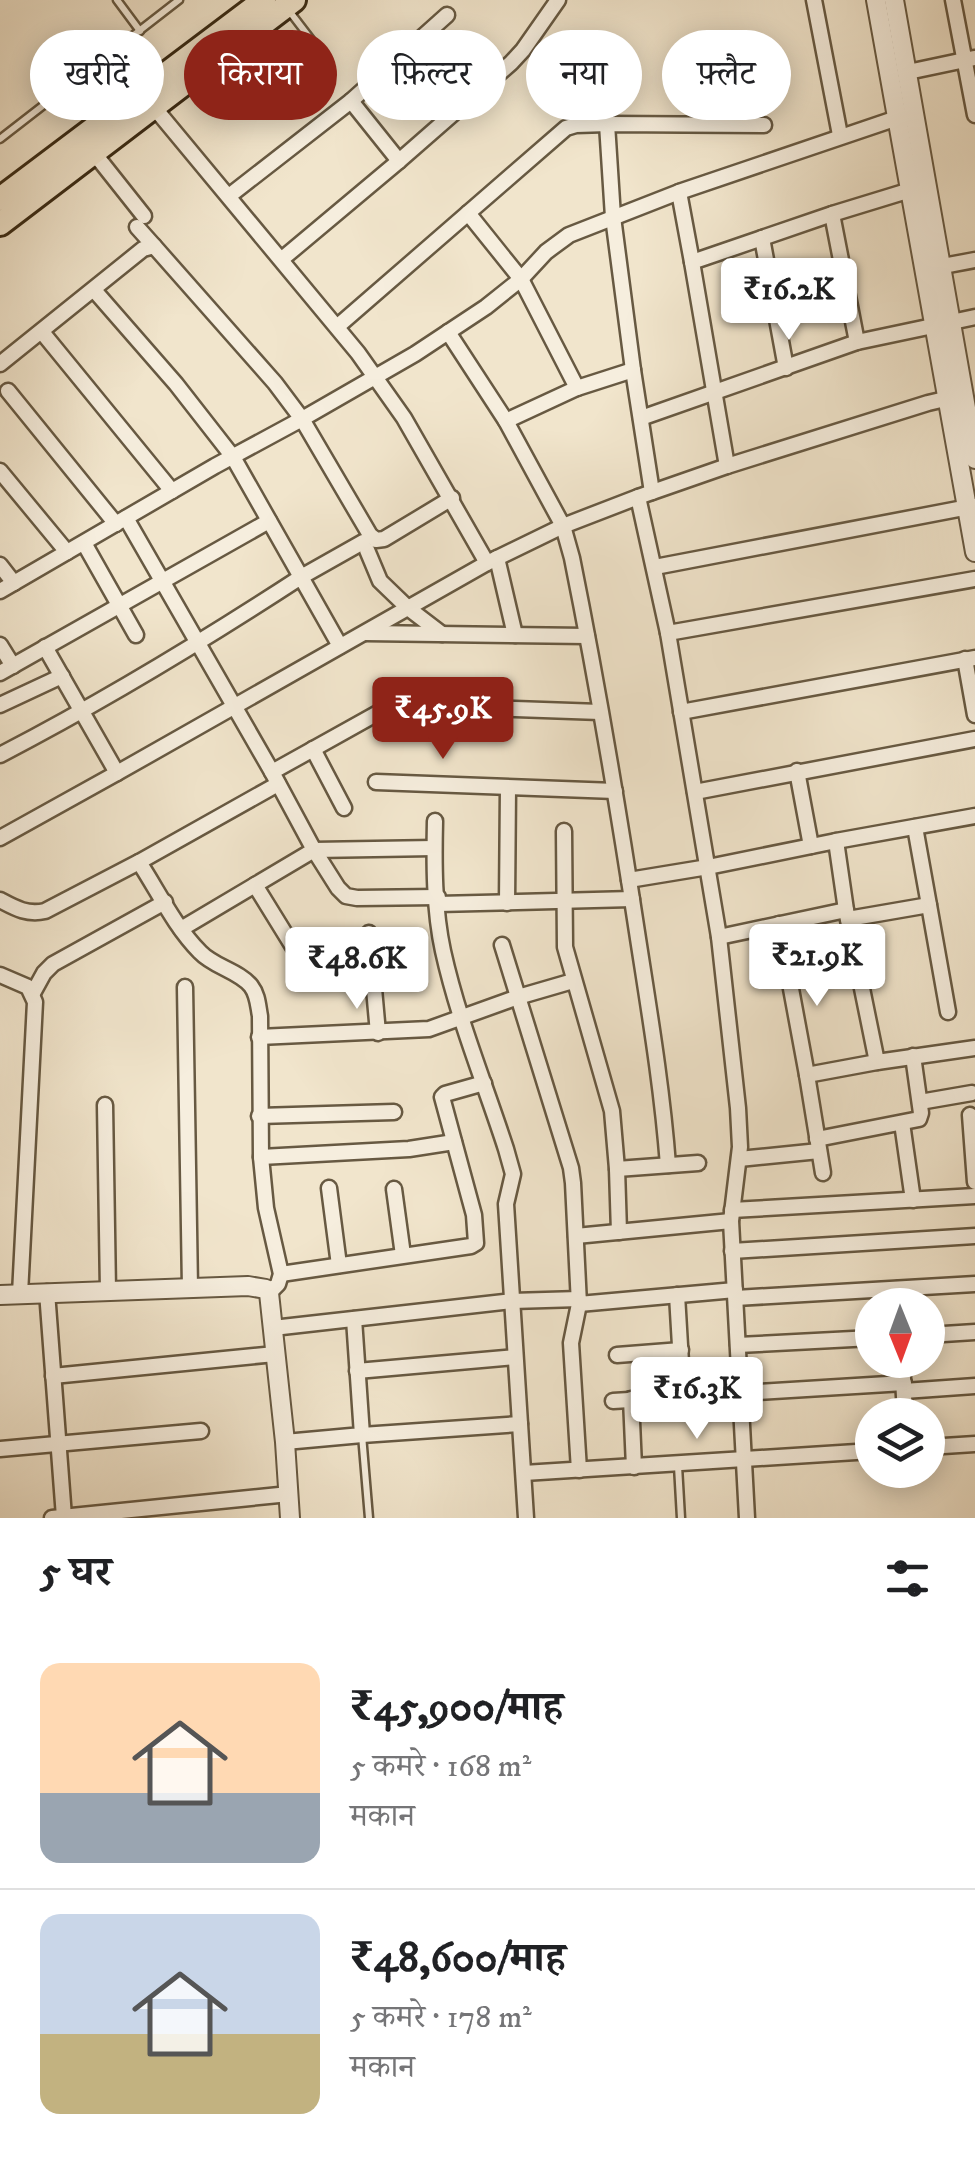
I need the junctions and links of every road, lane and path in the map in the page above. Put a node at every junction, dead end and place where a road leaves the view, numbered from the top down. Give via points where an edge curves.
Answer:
1 (117, 0) edge
2 (179, 0) edge
3 (558, 0) edge
4 (814, 0) edge
5 (876, 0) edge
6 (894, 0) edge
7 (954, 0) edge
8 (281, 2) edge
9 (448, 15) dead end
10 (140, 30) joint
11 (303, 30) edge
12 (970, 59) edge
13 (908, 72) junction
14 (164, 98) edge
15 (351, 101) junction
16 (907, 115) junction
17 (975, 115) edge
18 (30, 116) edge
19 (164, 118) edge
20 (136, 120) edge
21 (608, 124) junction
22 (764, 126) dead end
23 (840, 136) junction
24 (0, 139) edge
25 (94, 153) junction
26 (399, 161) junction
27 (919, 188) junction
28 (679, 192) junction
29 (228, 196) junction
30 (0, 199) edge
31 (468, 213) junction
32 (832, 214) junction
33 (613, 217) junction
34 (0, 224) edge
35 (762, 238) junction
36 (154, 246) junction
37 (282, 259) junction
38 (975, 260) edge
39 (692, 262) junction
40 (943, 266) junction
41 (521, 279) junction
42 (94, 290) junction
43 (975, 317) edge
44 (943, 323) junction
45 (338, 326) junction
46 (42, 332) junction
47 (448, 332) junction
48 (857, 342) junction
49 (0, 364) edge
50 (786, 368) junction
51 (632, 370) junction
52 (376, 376) junction
53 (577, 388) junction
54 (962, 389) edge
55 (8, 390) dead end
56 (714, 394) junction
57 (641, 418) junction
58 (302, 420) junction
59 (506, 421) junction
60 (232, 457) junction
61 (975, 459) edge
62 (727, 466) junction
63 (0, 471) edge
64 (172, 491) junction
65 (645, 494) junction
66 (452, 498) junction
67 (971, 507) edge
68 (121, 521) junction
69 (268, 521) junction
70 (564, 526) junction
71 (84, 543) junction
72 (67, 552) junction
73 (975, 552) edge
74 (492, 560) junction
75 (0, 565) edge
76 (654, 567) junction
77 (301, 577) junction
78 (975, 579) edge
79 (162, 581) junction
80 (7, 587) edge
81 (120, 605) junction
82 (408, 608) junction
83 (365, 633) junction
84 (668, 633) junction
85 (136, 634) dead end
86 (443, 635) junction
87 (516, 636) junction
88 (587, 636) junction
89 (198, 643) junction
90 (0, 645) edge
91 (340, 646) junction
92 (46, 647) junction
93 (970, 658) edge
94 (6, 670) edge
95 (62, 676) junction
96 (0, 705) edge
97 (234, 706) junction
98 (83, 712) junction
99 (600, 712) junction
100 (681, 712) junction
101 (975, 714) edge
102 (975, 739) edge
103 (312, 750) junction
104 (0, 755) edge
105 (796, 772) junction
106 (118, 774) junction
107 (275, 778) junction
108 (376, 782) dead end
109 (508, 788) junction
110 (615, 791) junction
111 (695, 792) junction
112 (344, 808) dead end
113 (975, 816) edge
114 (435, 821) dead end
115 (914, 827) junction
116 (564, 832) dead end
117 (0, 838) edge
118 (836, 841) junction
119 (811, 846) junction
120 (434, 848) junction
121 (314, 850) junction
122 (139, 862) junction
123 (708, 867) junction
124 (629, 880) junction
125 (255, 885) junction
126 (632, 899) junction
127 (0, 900) edge
128 (438, 901) junction
129 (165, 902) junction
130 (564, 902) junction
131 (507, 903) junction
132 (929, 905) junction
133 (847, 914) junction
134 (779, 924) junction
135 (181, 929) junction
136 (369, 934) dead end
137 (720, 936) junction
138 (502, 946) dead end
139 (372, 964) junction
140 (0, 975) edge
141 (574, 980) junction
142 (185, 986) dead end
143 (33, 993) junction
144 (518, 997) junction
145 (948, 1012) dead end
146 (462, 1017) junction
147 (378, 1033) junction
148 (259, 1037) junction
149 (975, 1048) edge
150 (913, 1056) junction
151 (877, 1062) junction
152 (807, 1075) junction
153 (484, 1083) junction
154 (972, 1092) dead end
155 (920, 1102) junction
156 (105, 1105) dead end
157 (394, 1112) dead end
158 (970, 1115) dead end
159 (259, 1116) junction
160 (902, 1124) junction
161 (454, 1142) junction
162 (818, 1145) junction
163 (261, 1157) junction
164 (739, 1159) junction
165 (698, 1163) dead end
166 (668, 1165) junction
167 (617, 1169) junction
168 (823, 1173) dead end
169 (975, 1182) edge
170 (329, 1188) dead end
171 (394, 1189) dead end
172 (975, 1196) edge
173 (913, 1200) junction
174 (732, 1216) junction
175 (619, 1232) junction
176 (576, 1236) junction
177 (975, 1236) edge
178 (732, 1251) junction
179 (403, 1255) junction
180 (339, 1265) junction
181 (280, 1274) junction
182 (975, 1284) edge
183 (190, 1288) junction
184 (945, 1289) edge
185 (108, 1291) junction
186 (47, 1292) junction
187 (269, 1293) junction
188 (20, 1294) junction
189 (736, 1294) junction
190 (0, 1295) edge
191 (677, 1295) junction
192 (855, 1296) edge
193 (512, 1301) junction
194 (579, 1301) junction
195 (354, 1319) junction
196 (273, 1328) junction
197 (975, 1332) edge
198 (945, 1334) edge
199 (855, 1339) edge
200 (738, 1346) junction
201 (680, 1350) junction
202 (275, 1354) junction
203 (617, 1355) dead end
204 (515, 1357) junction
205 (358, 1370) junction
206 (52, 1376) junction
207 (903, 1378) edge
208 (975, 1386) edge
209 (904, 1387) junction
210 (740, 1393) junction
211 (684, 1396) junction
212 (904, 1398) edge
213 (613, 1400) dead end
214 (631, 1400) junction
215 (520, 1424) junction
216 (201, 1431) dead end
217 (362, 1436) junction
218 (284, 1442) junction
219 (975, 1444) edge
220 (58, 1445) junction
221 (945, 1446) edge
222 (0, 1449) edge
223 (855, 1452) edge
224 (744, 1460) junction
225 (678, 1465) junction
226 (634, 1467) junction
227 (579, 1470) junction
228 (524, 1473) junction
229 (288, 1494) junction
230 (86, 1516) edge
231 (58, 1517) edge
232 (290, 1518) edge
233 (369, 1518) edge
234 (526, 1518) edge
235 (681, 1518) edge
236 (747, 1518) edge

1 - 10 lane
2 - 10 lane
3 - 26 street via 511,63
4 - 23 street
5 - 16 street
6 - 13 street
7 - 12 street
8 - 11 lane
8 - 14 main road
8 - 30 main road
9 - 15 street
12 - 13 street
12 - 17 street
13 - 16 street
15 - 26 street
15 - 29 street
16 - 23 street
16 - 27 street
18 - 24 lane
19 - 29 street
20 - 25 main road
21 - 22 street
21 - 31 street via 566,128
21 - 33 street
23 - 28 street
25 - 34 main road
25 - 36 street
26 - 37 street
27 - 32 street
27 - 40 street
27 - 44 street
28 - 33 street
28 - 39 street
29 - 37 street
31 - 41 street
31 - 45 street
32 - 35 street
32 - 48 street
33 - 41 street via 560,241
33 - 51 street
35 - 39 street
35 - 50 street
36 - 42 street
36 - 58 street
37 - 45 street
38 - 40 street
39 - 56 street
40 - 44 street
41 - 47 street
41 - 53 street
42 - 46 street
42 - 60 street
43 - 44 street
44 - 48 street
44 - 54 street
45 - 52 street
46 - 49 street
46 - 64 street
47 - 52 street
47 - 59 street
48 - 50 street
50 - 56 street
51 - 53 street
51 - 57 street
52 - 58 street
52 - 66 street
53 - 59 street
54 - 61 street
54 - 62 street
54 - 67 street
55 - 68 street
56 - 57 street
56 - 62 street
57 - 65 street
58 - 60 street
58 - 66 street via 376,540
59 - 70 street
60 - 64 street
60 - 69 street
62 - 65 street
63 - 72 street
64 - 68 street
65 - 70 street
65 - 76 street
66 - 74 street
67 - 73 street
67 - 76 street
68 - 71 street
68 - 79 street
69 - 77 street
69 - 79 street
70 - 74 street
70 - 88 street
71 - 72 street
71 - 81 street
72 - 80 street
74 - 82 street
74 - 87 street
75 - 80 street
76 - 84 street
77 - 82 street via 365,546 380,581
77 - 89 street
77 - 91 street
78 - 84 street
79 - 81 street
79 - 89 street
81 - 85 street
81 - 92 street
82 - 83 street
82 - 86 street
83 - 86 street
83 - 91 street
84 - 100 street
86 - 87 street
87 - 88 street
88 - 99 street
89 - 97 street
89 - 98 street
90 - 94 street
91 - 97 street
92 - 94 street
92 - 95 street
93 - 100 street
93 - 101 street
95 - 96 street
95 - 98 street
97 - 106 street
97 - 107 street
98 - 104 street
98 - 106 street
99 - 103 street via 405,705 385,709
99 - 110 street
100 - 111 street
102 - 105 street
103 - 107 street
103 - 112 street
105 - 111 street
105 - 119 street
106 - 117 street
107 - 121 street
107 - 122 street
108 - 109 street
109 - 110 street
109 - 131 street
110 - 124 street
111 - 123 street
113 - 115 street
114 - 120 street
115 - 118 street
115 - 132 street
116 - 130 street
118 - 119 street
118 - 133 street
119 - 123 street
120 - 121 street
120 - 128 street
121 - 125 street
121 - 128 street via 346,896
122 - 127 street via 35,914
122 - 129 street
123 - 124 street
123 - 137 street
124 - 126 street
125 - 135 street
125 - 139 street via 305,962
126 - 130 street
126 - 166 street
128 - 131 street
128 - 146 street via 443,952
129 - 135 street
129 - 143 street via 53,964
130 - 131 street
130 - 141 street
132 - 133 street
132 - 145 street
133 - 134 street
133 - 151 street
134 - 137 street
134 - 152 street
135 - 148 street via 213,963 251,985
136 - 139 street
137 - 164 street
138 - 144 street
139 - 147 street
140 - 143 street
141 - 144 street
141 - 167 street via 612,1111
142 - 183 street
143 - 188 street
144 - 146 street
144 - 176 street via 571,1168
146 - 147 street via 429,1029
146 - 153 street
147 - 148 street
148 - 159 street
149 - 150 street
150 - 151 street
150 - 155 street
151 - 152 street
152 - 162 street
153 - 161 street via 442,1097
153 - 193 street via 512,1174 506,1204
154 - 155 street
155 - 160 street via 919,1119
156 - 185 street
157 - 159 street
158 - 169 street
159 - 163 street
160 - 162 street
160 - 173 street
161 - 163 street
161 - 179 street via 476,1243
162 - 164 street
162 - 168 street
163 - 181 street
164 - 174 street
165 - 166 street
166 - 167 street
167 - 175 street
170 - 180 street
171 - 179 street
172 - 173 street
173 - 174 street
174 - 175 street
174 - 178 street
175 - 176 street
176 - 194 street
177 - 178 street
178 - 189 street
179 - 180 street
180 - 181 street
181 - 187 street
182 - 184 street
183 - 185 street
183 - 187 street via 261,1287
185 - 186 street
186 - 188 street
186 - 206 street
187 - 196 street
188 - 190 street
189 - 191 street
189 - 192 street
189 - 200 street
191 - 194 street
191 - 201 street
193 - 194 street
193 - 195 street
193 - 204 street
194 - 227 street via 571,1343
195 - 196 street
195 - 205 street
196 - 202 street
197 - 198 street
199 - 200 street
200 - 210 street
201 - 203 street
201 - 211 street
202 - 206 street
202 - 218 street
204 - 205 street
204 - 215 street
205 - 217 street
206 - 220 street
207 - 209 street
208 - 209 street
209 - 210 street
209 - 212 street
210 - 211 street
210 - 224 street
211 - 214 street
213 - 214 street
214 - 226 street
215 - 217 street
215 - 228 street
216 - 220 street
217 - 218 street
217 - 233 lane
218 - 229 street
219 - 221 street
220 - 222 street
220 - 231 street
223 - 224 street
224 - 225 street
224 - 236 street
225 - 226 street
225 - 235 lane
226 - 227 street
227 - 228 street
228 - 234 street
229 - 230 street
229 - 232 street
230 - 231 street

